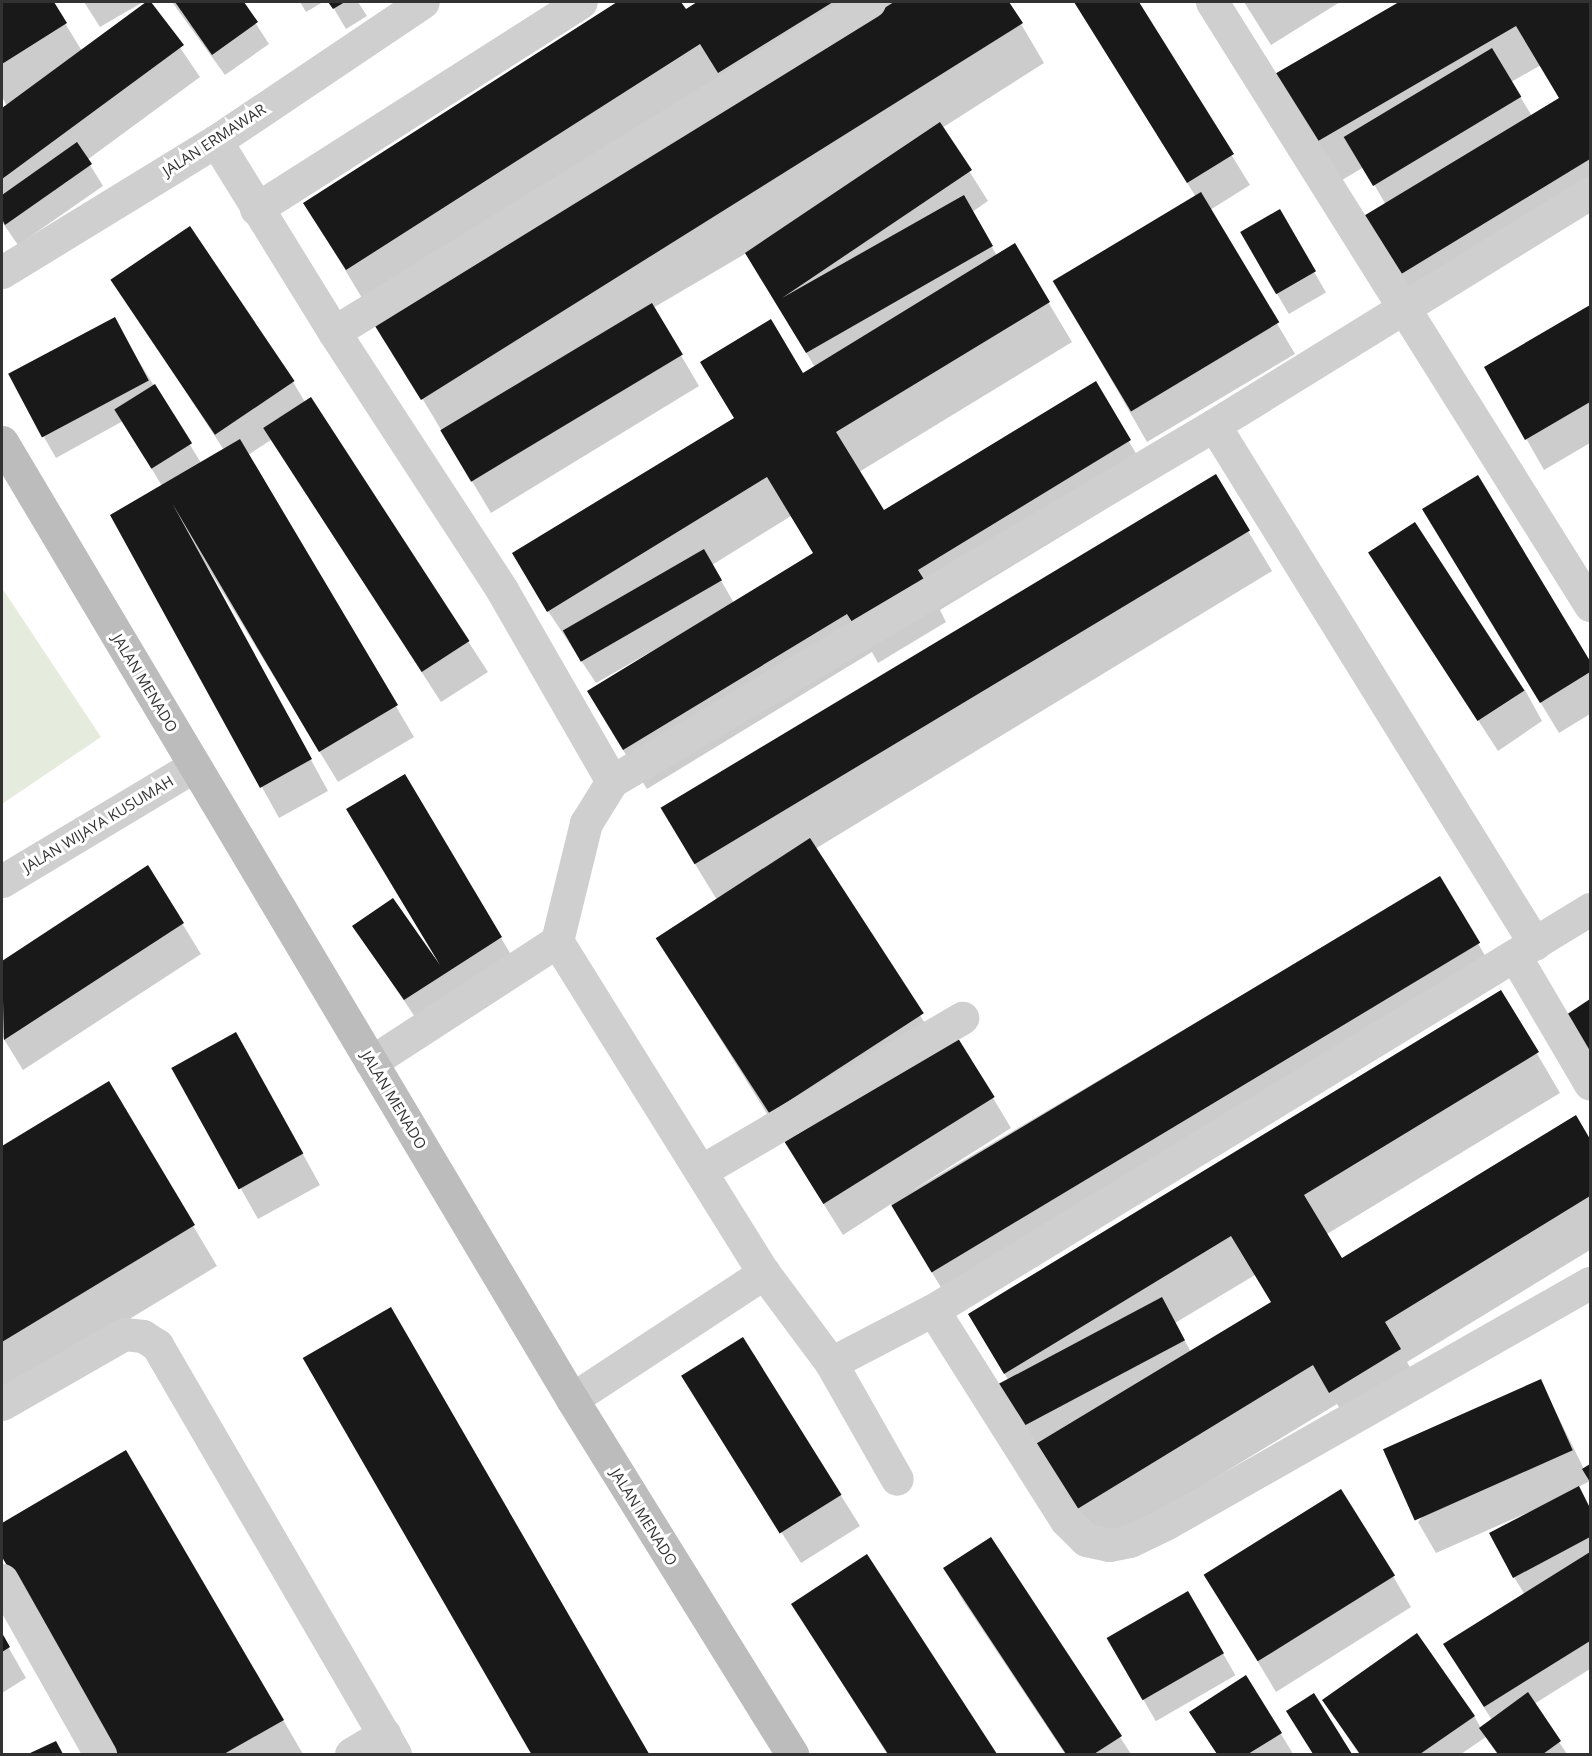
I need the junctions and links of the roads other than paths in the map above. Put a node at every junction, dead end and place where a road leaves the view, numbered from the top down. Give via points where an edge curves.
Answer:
1 (423, 2) edge
2 (581, 2) edge
3 (869, 2) edge
4 (1212, 2) edge
5 (216, 141) junction
6 (1590, 193) edge
7 (256, 209) junction
8 (2, 272) edge
9 (1406, 309) junction
10 (334, 332) junction
11 (1214, 425) junction
12 (2, 442) edge
13 (1590, 605) edge
14 (194, 766) junction
15 (612, 781) junction
16 (2, 881) edge
17 (1590, 909) edge
18 (557, 941) junction
19 (1525, 950) junction
20 (962, 1018) dead end
21 (371, 1062) junction
22 (1590, 1084) edge
23 (700, 1171) junction
24 (764, 1273) junction
25 (1590, 1283) edge
26 (933, 1310) junction
27 (831, 1363) junction
28 (572, 1399) junction
29 (2, 1404) edge
30 (897, 1479) dead end
31 (2, 1580) edge
32 (389, 1744) edge
33 (100, 1755) edge
34 (351, 1755) edge
35 (792, 1755) edge

1 - 5 street, JALAN ERMAWAR
2 - 7 street
3 - 10 street
4 - 9 street
5 - 7 street
5 - 8 street, JALAN ERMAWAR
6 - 9 street
7 - 10 street
9 - 11 street
9 - 13 street
10 - 15 street via 502,590
11 - 15 street
11 - 19 street
12 - 14 street, JALAN MENADO
14 - 16 street, JALAN WIJAYA KUSUMAH
14 - 21 street, JALAN MENADO
15 - 18 street via 586,823
17 - 19 street
18 - 21 street
18 - 23 street
19 - 22 street
19 - 26 street
20 - 23 street
21 - 28 street, JALAN MENADO
23 - 24 street
24 - 27 street
24 - 28 street
25 - 26 street via 1167,1523 1131,1541 1109,1545 1086,1540 1066,1520
26 - 27 street
27 - 30 street
28 - 35 street, JALAN MENADO
29 - 32 street via 124,1334 143,1336 157,1345
31 - 33 street
32 - 34 street

